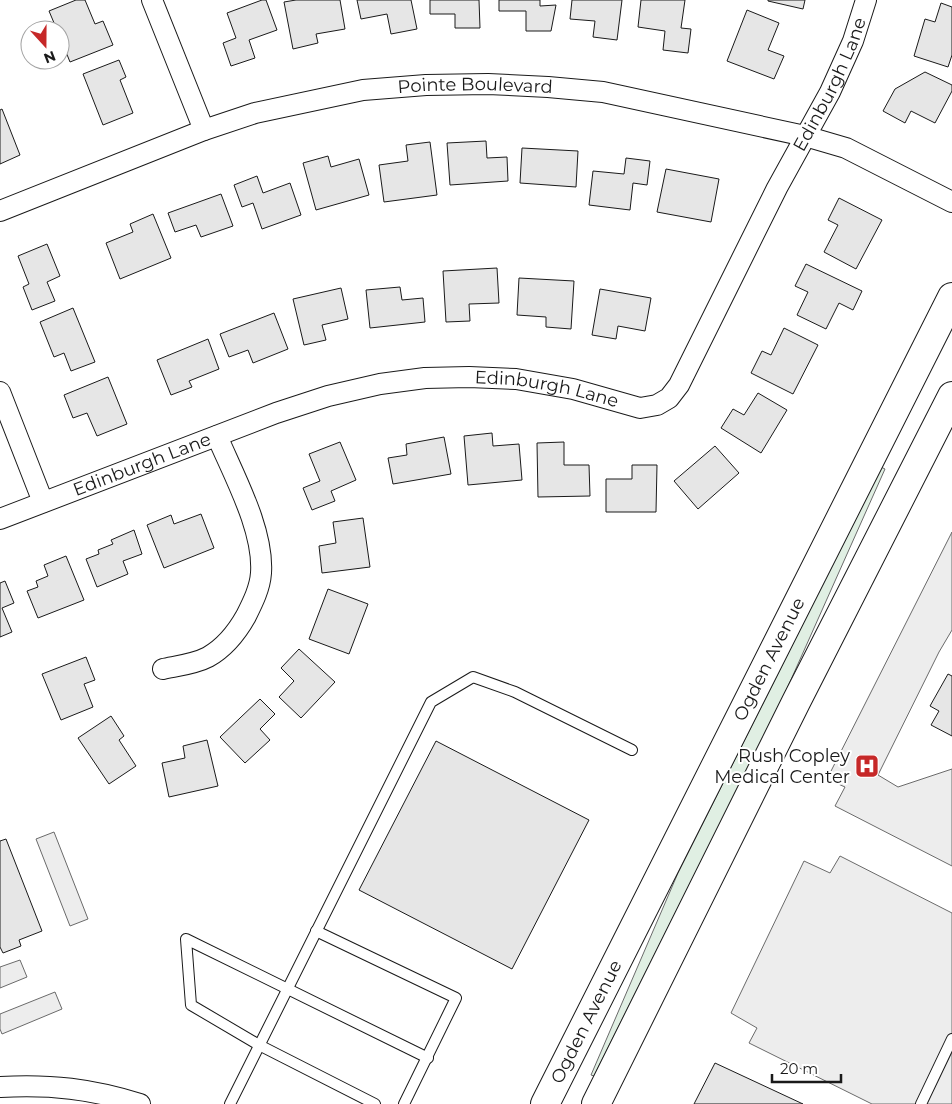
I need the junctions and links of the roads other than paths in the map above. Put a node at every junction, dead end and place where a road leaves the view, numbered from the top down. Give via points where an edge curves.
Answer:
1 (152, 0) edge
2 (866, 0) edge
3 (204, 130) junction
4 (806, 136) junction
5 (952, 202) edge
6 (0, 211) edge
7 (952, 297) edge
8 (0, 392) edge
9 (952, 396) edge
10 (217, 436) junction
11 (43, 502) junction
12 (0, 519) edge
13 (164, 669) dead end
14 (632, 750) dead end
15 (316, 931) junction
16 (287, 989) junction
17 (952, 1039) edge
18 (259, 1045) junction
19 (428, 1058) junction
20 (0, 1087) edge
21 (140, 1104) edge
22 (230, 1104) edge
23 (375, 1104) edge
24 (404, 1104) edge
25 (545, 1104) edge
26 (596, 1104) edge
27 (921, 1104) edge

1 - 3 street
2 - 4 street, Edinburgh Lane via 854,41
3 - 4 street, Pointe Boulevard via 255,113 363,90 488,84 604,92
3 - 6 street, Pointe Boulevard
4 - 5 street, Pointe Boulevard via 846,148
4 - 10 street, Edinburgh Lane via 679,385 669,398 657,405 640,408 573,389 516,379 425,378 328,396
7 - 25 main road, Ogden Avenue
8 - 11 street
9 - 26 main road
10 - 11 street, Edinburgh Lane
10 - 13 street via 254,524 261,574 255,599 227,642 207,658
11 - 12 street, Edinburgh Lane
14 - 15 lane via 515,692 473,677 430,702
15 - 16 lane
15 - 19 lane via 456,998
16 - 18 lane
16 - 18 lane via 186,939 191,1006
16 - 19 lane
17 - 27 lane
18 - 22 lane
18 - 23 lane
19 - 24 lane
20 - 21 street via 72,1087

